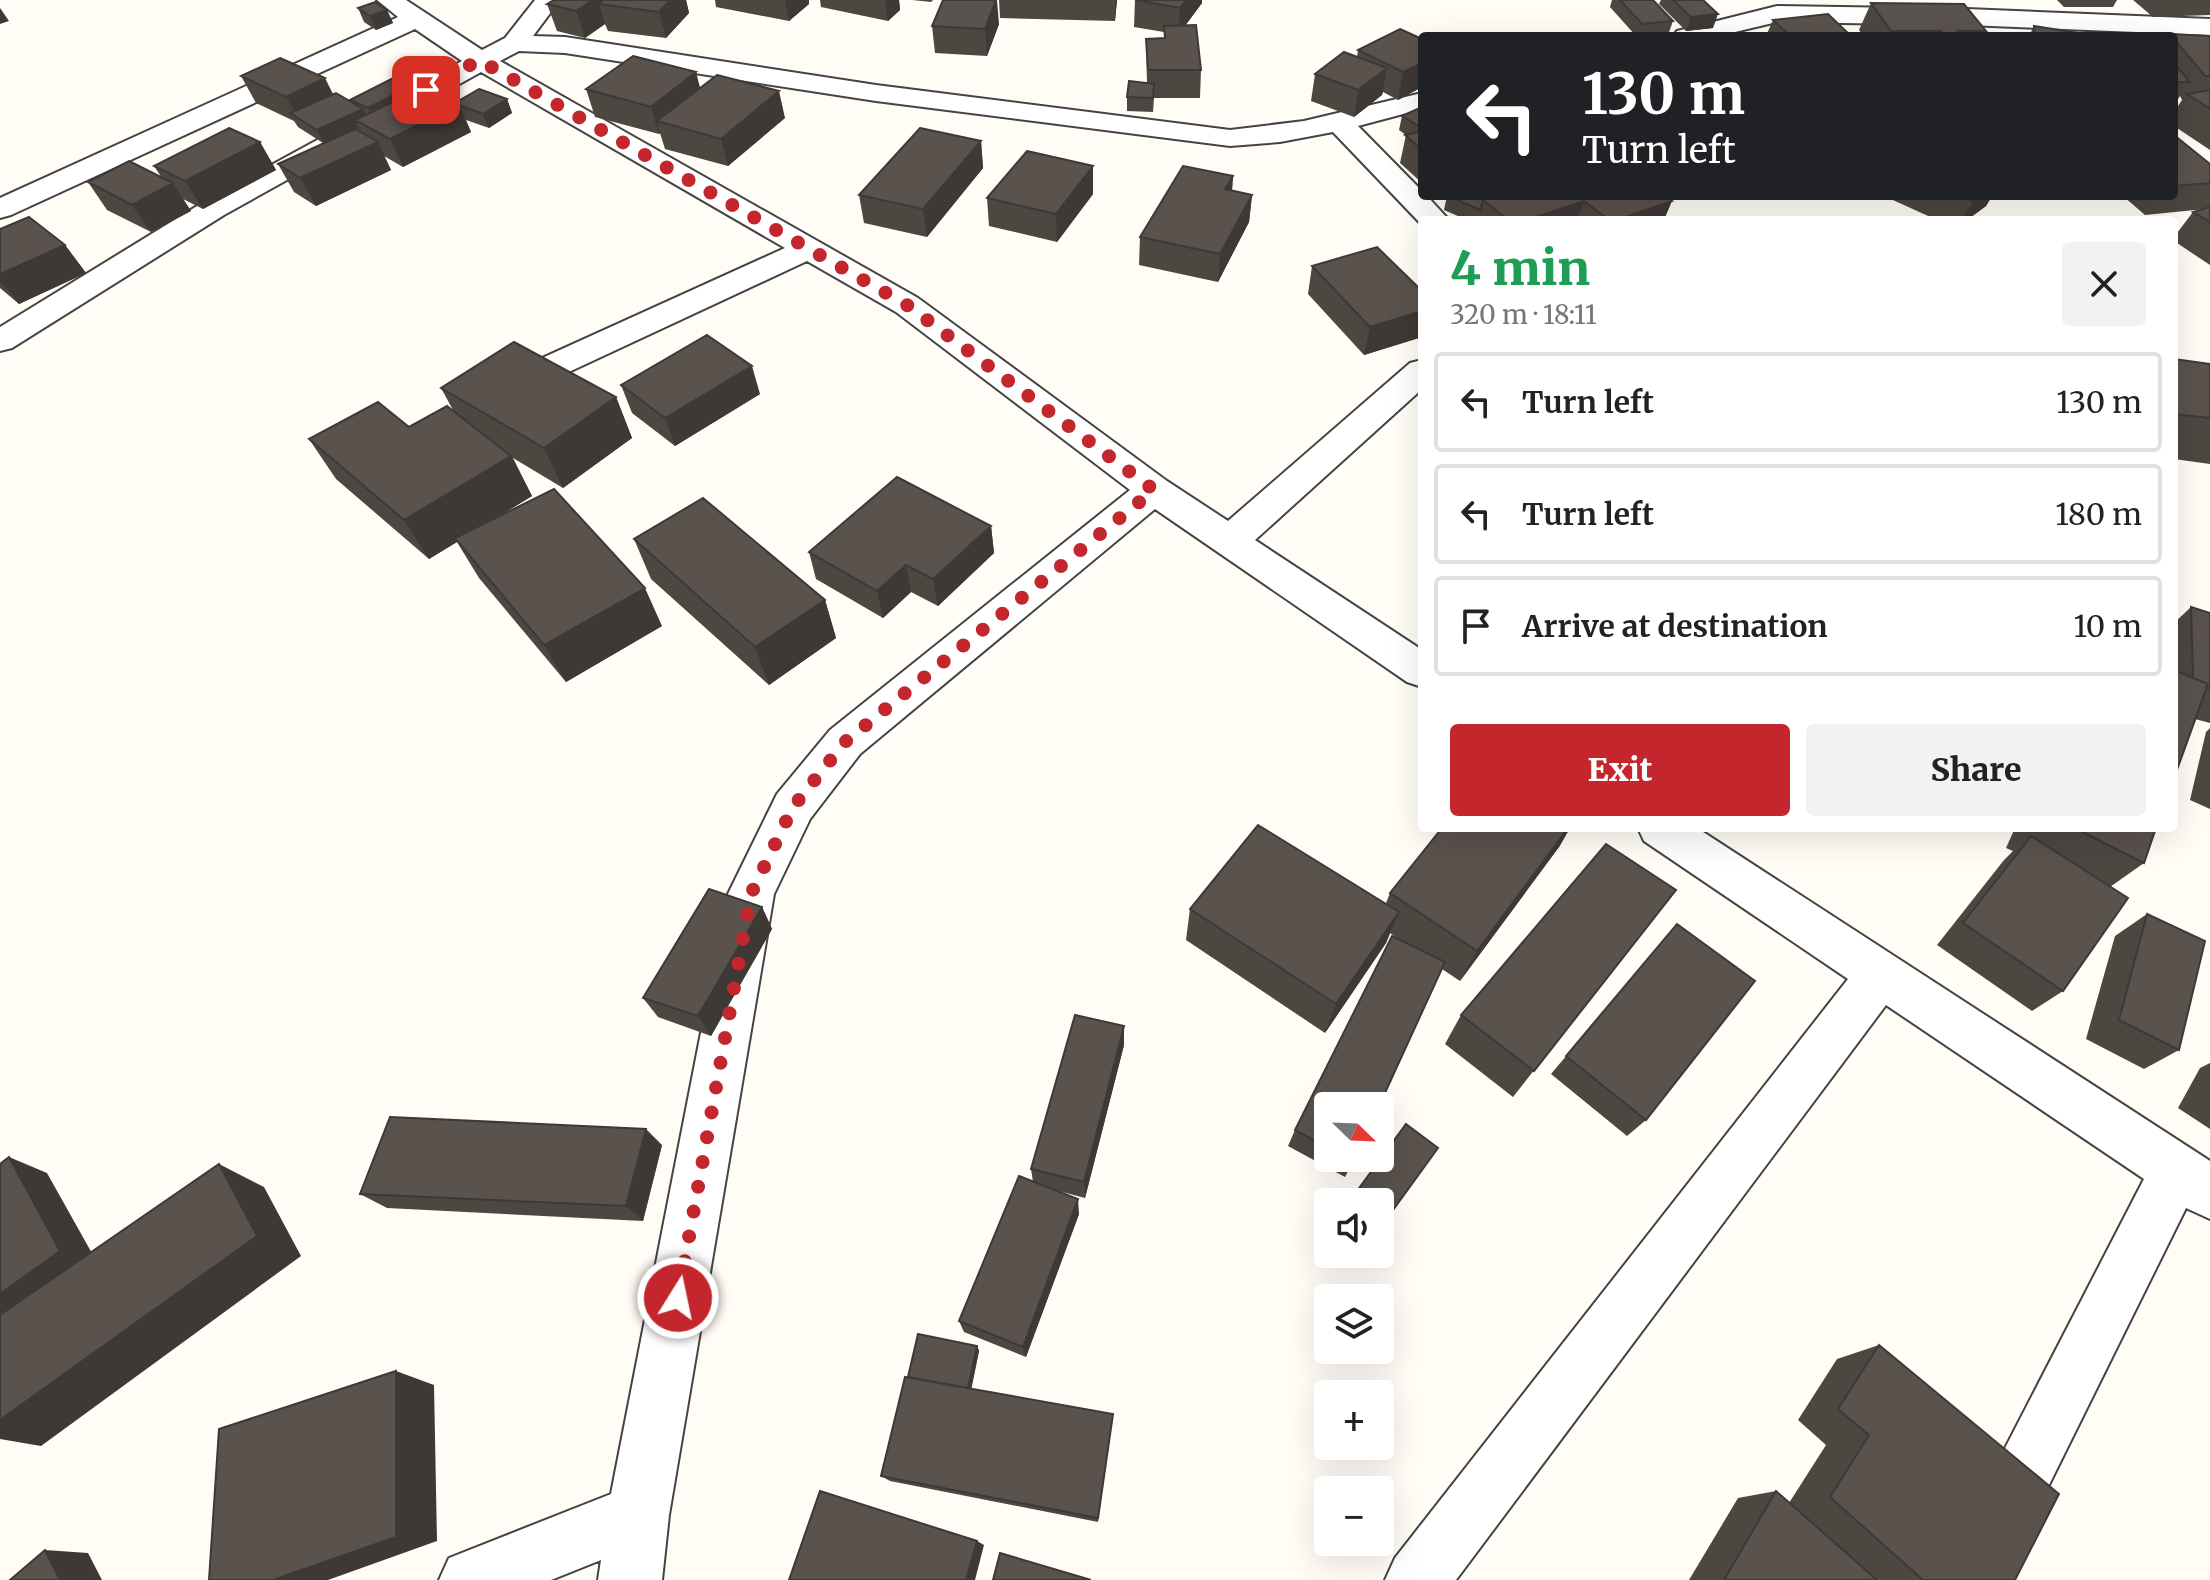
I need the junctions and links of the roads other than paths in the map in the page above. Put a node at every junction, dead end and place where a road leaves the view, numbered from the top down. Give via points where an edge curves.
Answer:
1 (389, 0) edge
2 (548, 0) edge
3 (1768, 7) edge
4 (418, 18) junction
5 (2210, 27) edge
6 (1697, 32) edge
7 (514, 43) junction
8 (479, 60) junction
9 (1418, 102) edge
10 (1341, 124) junction
11 (0, 209) edge
12 (1430, 216) edge
13 (808, 249) junction
14 (0, 341) edge
15 (1418, 375) edge
16 (468, 405) edge
17 (1154, 490) junction
18 (1231, 540) junction
19 (1418, 668) edge
20 (1666, 832) edge
21 (1881, 974) junction
22 (2193, 1181) edge
23 (638, 1515) junction
24 (471, 1580) edge
25 (630, 1580) edge
26 (1417, 1580) edge
27 (1969, 1580) edge

1 - 4 street
2 - 7 street
3 - 5 street
3 - 6 street
4 - 8 street
4 - 11 street
7 - 8 street
7 - 10 street via 565,45 876,93 1230,138 1279,136
8 - 13 street
8 - 14 street via 213,209
9 - 10 street
10 - 12 street
13 - 16 street
13 - 17 street via 907,305
15 - 18 street
17 - 18 street
17 - 23 street via 845,742 793,807 751,894
18 - 19 street
20 - 21 street
21 - 22 street
21 - 26 street
22 - 27 street
23 - 24 street
23 - 25 street

